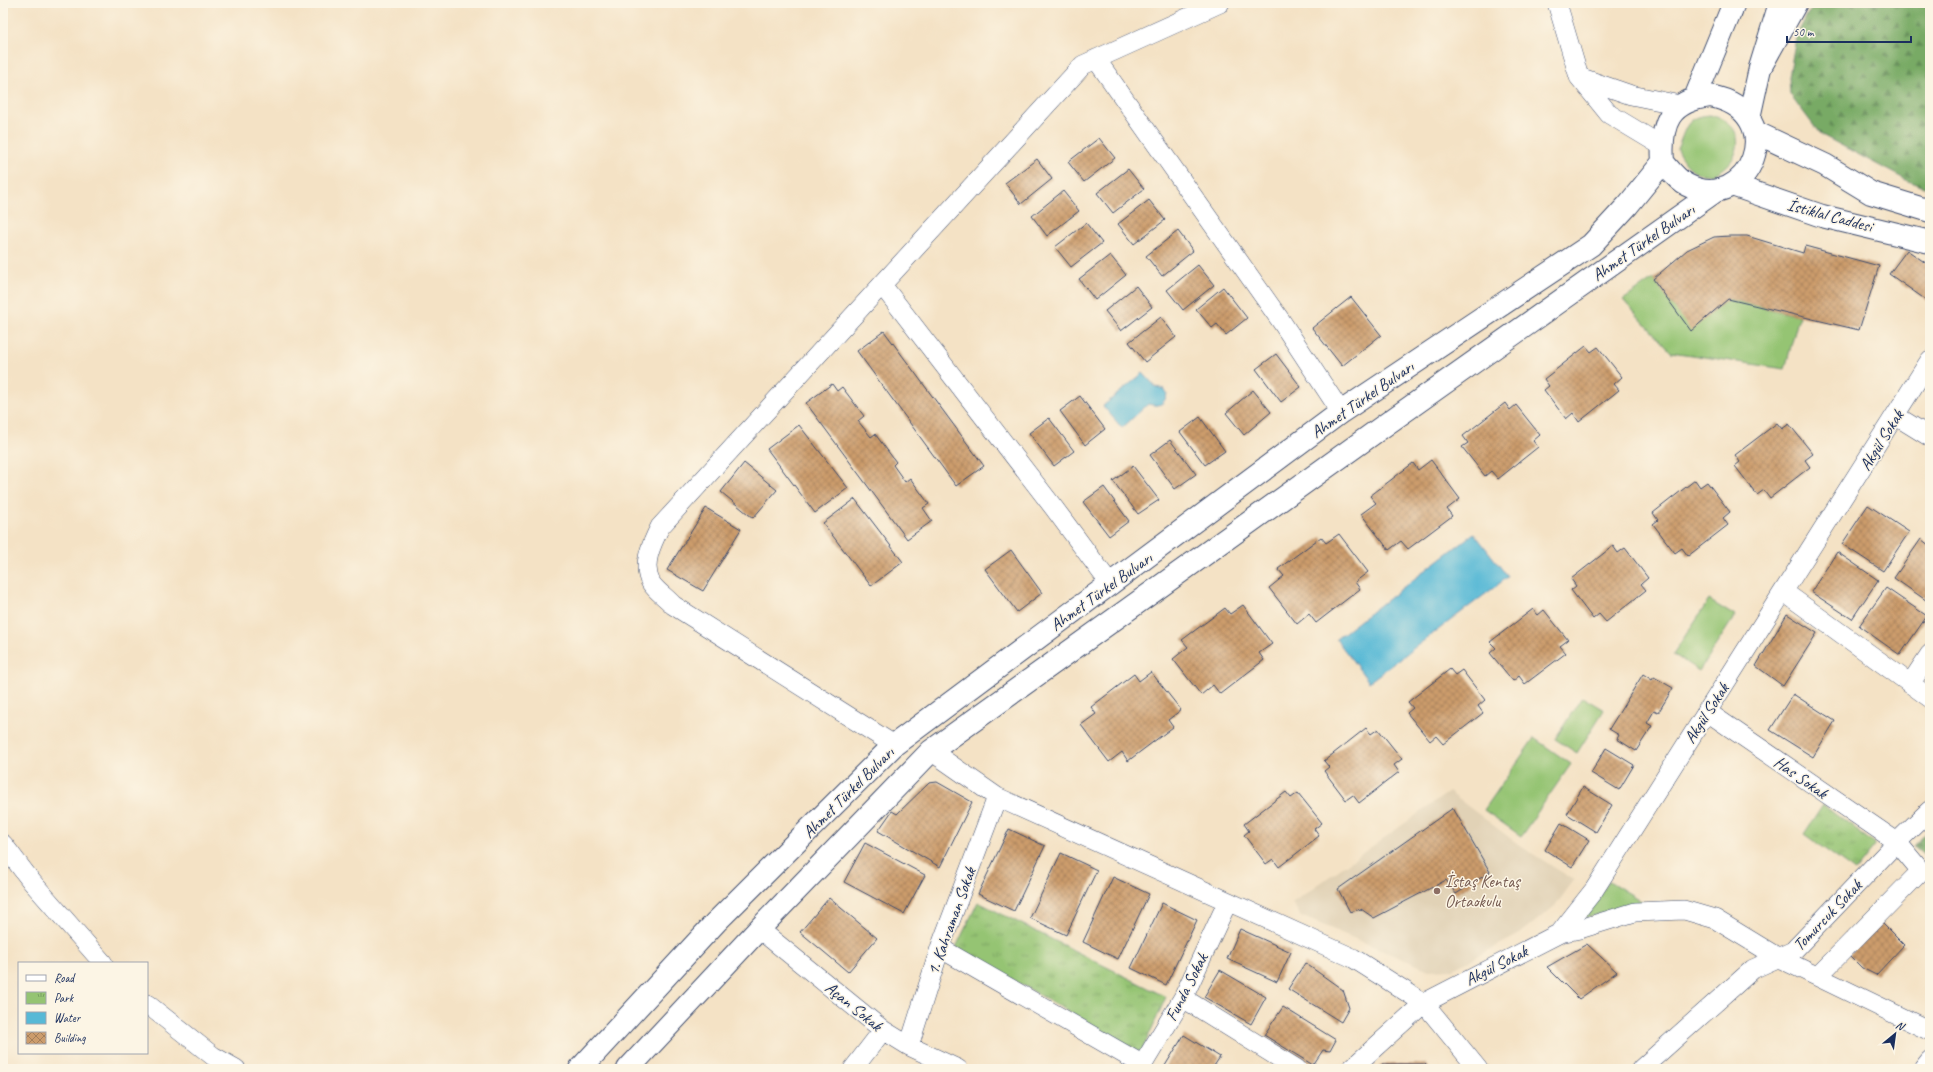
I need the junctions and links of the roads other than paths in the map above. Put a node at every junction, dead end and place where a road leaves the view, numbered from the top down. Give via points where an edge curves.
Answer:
1 (1220, 3) edge
2 (1557, 3) edge
3 (1780, 3) edge
4 (1796, 3) edge
5 (1732, 6) edge
6 (1096, 59) junction
7 (1760, 68) junction
8 (1579, 77) junction
9 (1688, 101) junction
10 (1752, 125) junction
11 (1662, 154) junction
12 (1724, 187) junction
13 (1930, 211) edge
14 (1930, 242) edge
15 (882, 285) junction
16 (1930, 360) edge
17 (1341, 412) junction
18 (1896, 416) junction
19 (1930, 437) edge
20 (1111, 585) junction
21 (1784, 592) junction
22 (1930, 654) edge
23 (1910, 684) junction
24 (1930, 698) edge
25 (1706, 711) junction
26 (894, 745) junction
27 (931, 751) junction
28 (997, 797) junction
29 (1930, 810) edge
30 (1897, 842) junction
31 (3, 844) edge
32 (1228, 902) junction
33 (759, 929) junction
34 (1560, 933) junction
35 (940, 948) junction
36 (1779, 958) junction
37 (101, 962) edge
38 (1818, 976) junction
39 (1183, 998) junction
40 (1424, 1003) junction
41 (148, 1005) edge
42 (883, 1030) junction
43 (1930, 1031) edge
44 (909, 1046) junction
45 (1930, 1060) edge
46 (1142, 1067) edge
47 (955, 1068) edge
48 (236, 1069) edge
49 (580, 1069) edge
50 (628, 1069) edge
51 (853, 1069) edge
52 (1296, 1069) edge
53 (1351, 1069) edge
54 (1478, 1069) edge
55 (1641, 1069) edge
56 (1923, 1069) edge

1 - 6 street
2 - 8 street
3 - 7 main road
4 - 7 main road
5 - 9 main road
6 - 15 street via 1083,65
6 - 17 street via 1281,321
7 - 10 main road
8 - 9 street via 1631,95
8 - 11 street via 1609,114
9 - 10 main road via 1710,96 1726,99 1739,106
9 - 11 main road via 1670,116 1666,124 1663,131
10 - 12 main road via 1756,148 1752,163 1744,176
10 - 13 main road, İstiklal Caddesi via 1871,193
11 - 12 main road via 1674,175 1686,185 1701,190
11 - 17 main road, Ahmet Türkel Bulvarı via 1628,205 1591,245
12 - 14 main road, İstiklal Caddesi via 1822,216
12 - 27 main road, Ahmet Türkel Bulvarı via 1385,425
15 - 20 street
15 - 26 street via 660,527 649,549 647,568 651,583 673,605
16 - 18 street, Akgül Sokak
17 - 20 main road, Ahmet Türkel Bulvarı
18 - 19 street
18 - 21 street, Akgül Sokak
20 - 26 main road, Ahmet Türkel Bulvarı via 1038,636
21 - 23 street
21 - 25 street, Akgül Sokak
22 - 23 street
23 - 24 street
25 - 30 street, Has Sokak
25 - 34 street, Akgül Sokak via 1594,890
26 - 49 main road, Ahmet Türkel Bulvarı via 716,922
27 - 28 street
27 - 33 main road, Ahmet Türkel Bulvarı
28 - 32 street
28 - 35 street, 1. Kahraman Sokak
29 - 30 street, Tomurcuk Sokak
30 - 36 street, Tomurcuk Sokak via 1793,951
30 - 38 street, Has Sokak via 1921,871
31 - 37 street via 32,882
32 - 39 street, Funda Sokak
32 - 40 street via 1353,958
33 - 42 street, Açan Sokak
33 - 50 main road, Ahmet Türkel Bulvarı
34 - 36 street via 1635,912 1684,910 1714,919
34 - 40 street, Akgül Sokak
35 - 44 street, 1. Kahraman Sokak
35 - 46 street
36 - 38 street
36 - 55 street, Tomurcuk Sokak via 1753,969
38 - 43 street
39 - 46 street, Funda Sokak
39 - 52 street
40 - 53 street, Akgül Sokak
40 - 54 street
41 - 48 street via 214,1056
42 - 44 street, Açan Sokak
42 - 51 street
44 - 47 street, Açan Sokak
45 - 56 street

